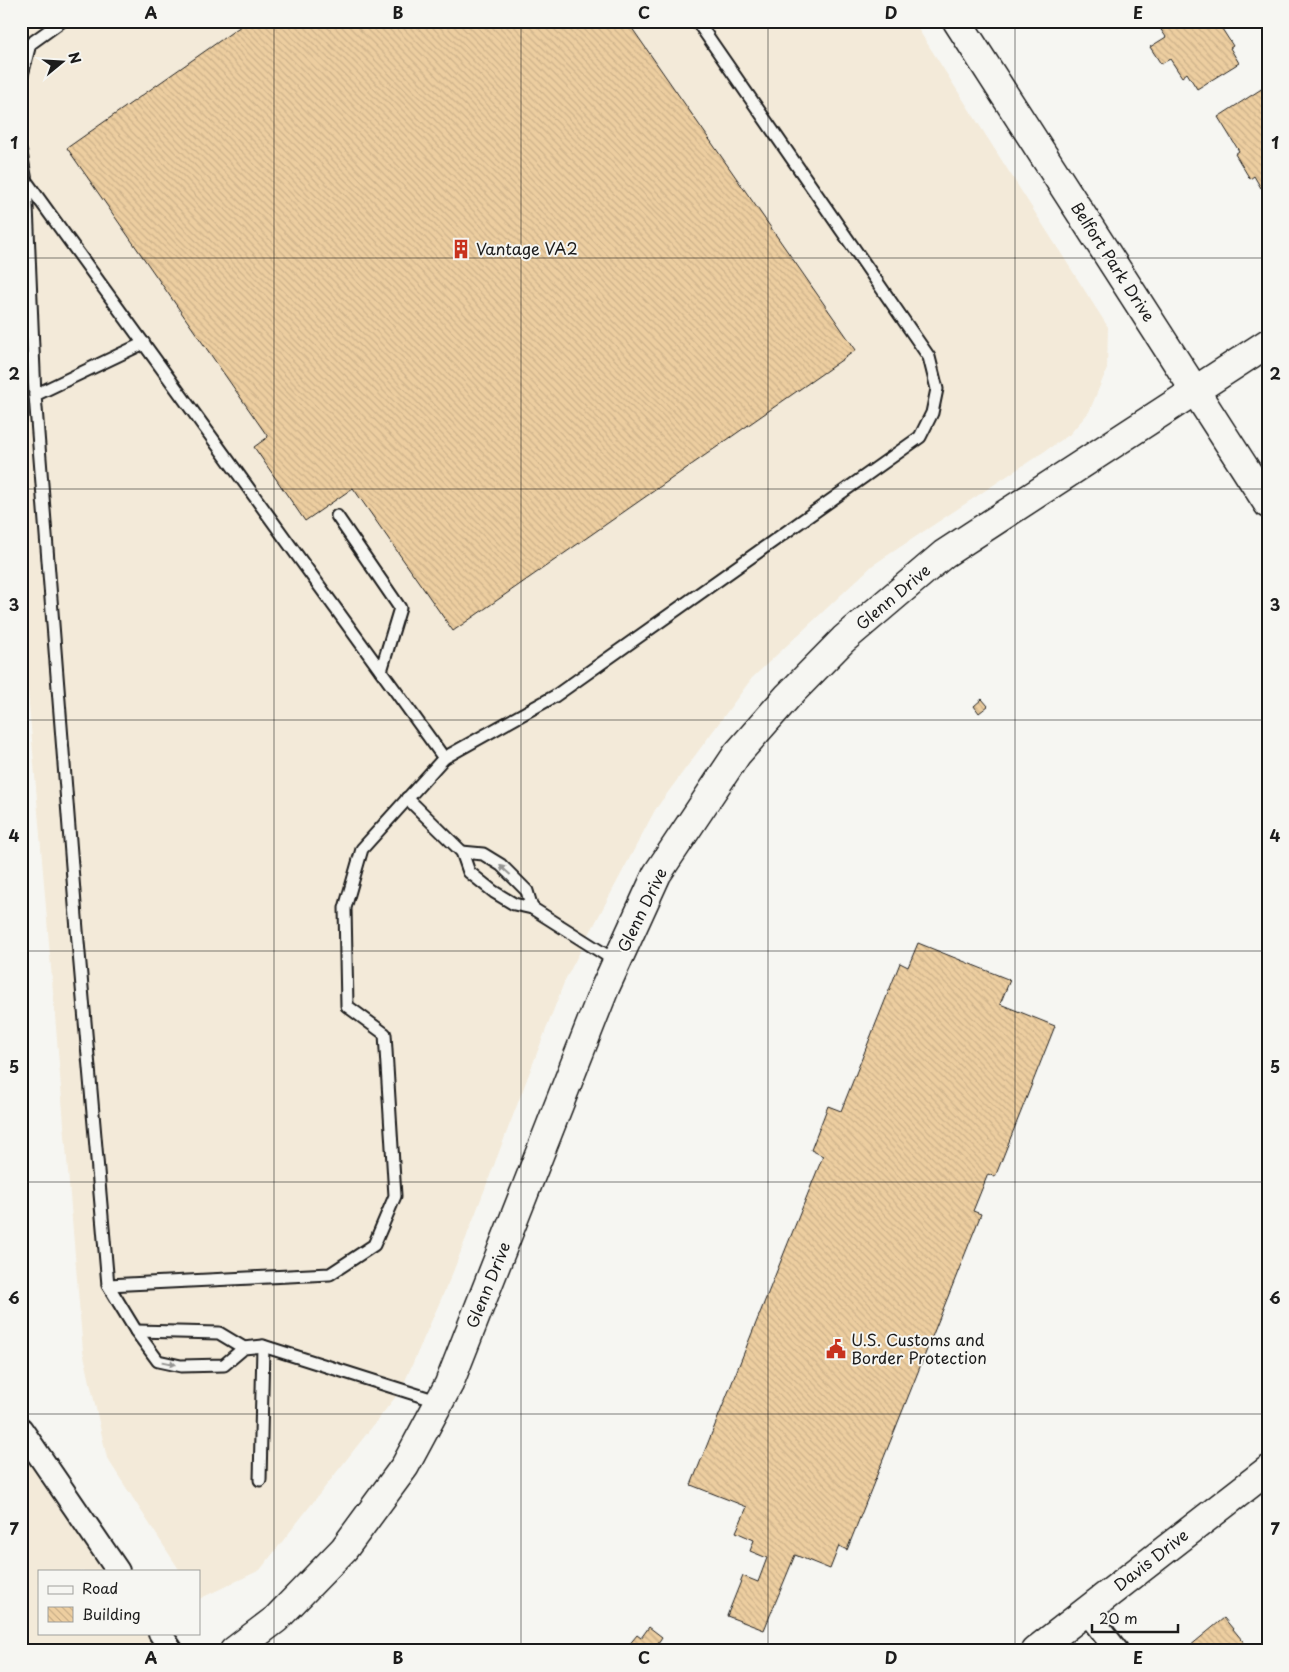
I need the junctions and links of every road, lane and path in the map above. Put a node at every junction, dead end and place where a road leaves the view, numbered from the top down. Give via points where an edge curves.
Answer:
1 (62, 21) edge
2 (697, 21) edge
3 (957, 21) edge
4 (21, 79) edge
5 (21, 153) edge
6 (26, 181) junction
7 (144, 343) junction
8 (1268, 343) edge
9 (1196, 390) junction
10 (36, 395) junction
11 (1268, 504) edge
12 (337, 516) dead end
13 (381, 671) junction
14 (444, 758) junction
15 (407, 798) junction
16 (462, 852) junction
17 (532, 908) junction
18 (617, 962) junction
19 (108, 1285) junction
20 (136, 1331) junction
21 (263, 1346) junction
22 (244, 1348) junction
23 (440, 1402) junction
24 (21, 1430) edge
25 (1268, 1470) edge
26 (260, 1480) dead end
27 (117, 1570) edge
28 (1086, 1611) junction
29 (161, 1634) edge
30 (172, 1651) edge
31 (234, 1651) edge
32 (1035, 1651) edge
33 (1117, 1651) edge

1 - 4 lane via 30,44
2 - 14 lane via 929,357 937,389 932,413 920,437 555,696
3 - 9 street, Belfort Park Drive
5 - 6 lane
6 - 7 lane
6 - 10 lane
7 - 10 lane
7 - 13 lane
8 - 9 street, Glenn Drive
9 - 11 street, Belfort Park Drive
9 - 18 street, Glenn Drive via 944,554 844,639 737,754 657,874
10 - 19 lane via 76,930
12 - 13 lane via 400,608
13 - 14 lane
14 - 15 lane
15 - 16 lane
15 - 19 lane via 362,849 345,908 347,1006 384,1034 395,1196 374,1245 330,1274
16 - 17 lane via 469,872 514,904
17 -> 16 lane via 527,891 501,866 483,854
17 - 18 lane
18 - 23 street, Glenn Drive
19 - 20 lane
20 - 22 lane via 219,1333
20 -> 22 lane via 158,1361 181,1366 224,1365
21 - 22 lane
21 - 23 lane
21 - 26 lane
23 - 31 street, Glenn Drive via 405,1466 344,1549 276,1619
24 - 27 street
25 - 28 street, Davis Drive
28 - 32 street, Davis Drive
28 - 33 street
29 - 30 street

